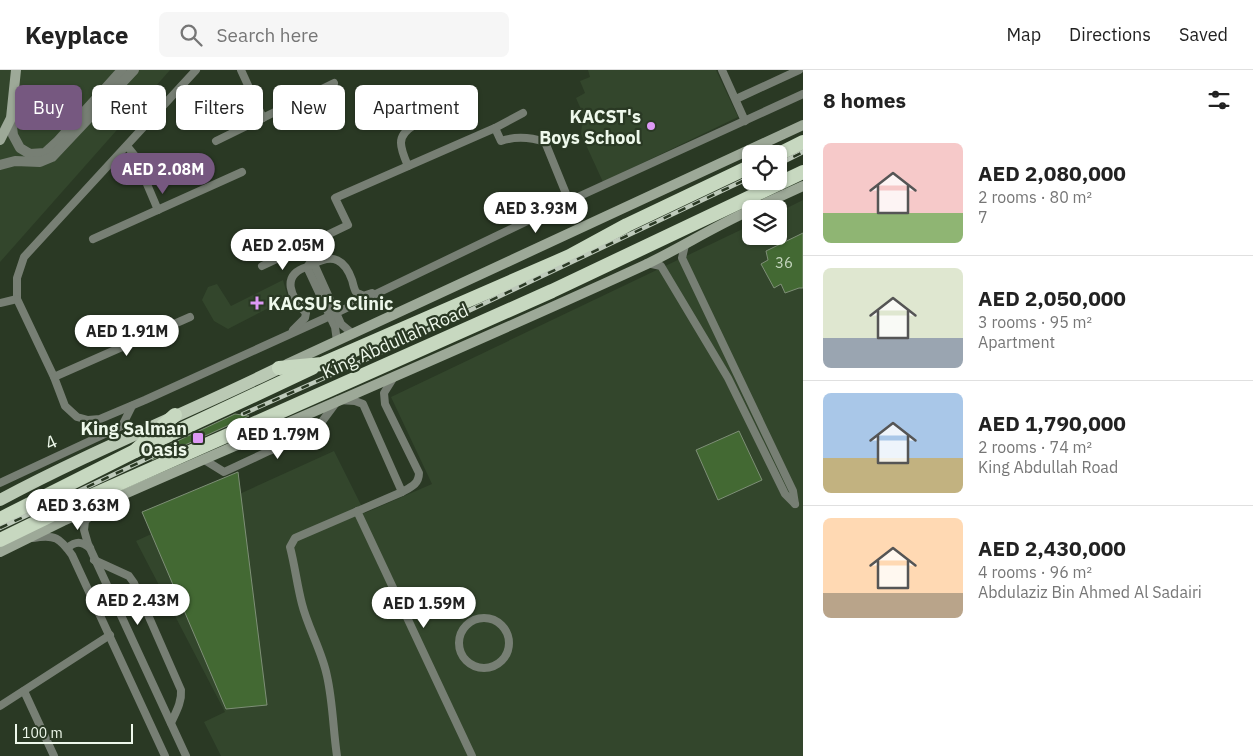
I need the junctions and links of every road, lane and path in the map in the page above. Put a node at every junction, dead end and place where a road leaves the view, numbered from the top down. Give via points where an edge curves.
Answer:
1 (16, 70) edge
2 (122, 70) edge
3 (134, 70) edge
4 (196, 70) edge
5 (241, 70) edge
6 (722, 70) edge
7 (799, 70) edge
8 (334, 83) dead end
9 (803, 94) edge
10 (736, 99) junction
11 (523, 113) dead end
12 (11, 118) junction
13 (264, 118) junction
14 (745, 120) junction
15 (803, 125) edge
16 (495, 128) junction
17 (406, 130) edge
18 (0, 140) edge
19 (216, 141) dead end
20 (803, 142) edge
21 (127, 146) junction
22 (787, 150) edge
23 (0, 165) edge
24 (408, 166) junction
25 (742, 170) edge
26 (242, 172) dead end
27 (803, 172) edge
28 (803, 186) edge
29 (772, 200) edge
30 (569, 201) junction
31 (158, 210) junction
32 (742, 214) edge
33 (321, 238) junction
34 (93, 239) dead end
35 (685, 245) junction
36 (647, 263) junction
37 (262, 266) dead end
38 (311, 266) junction
39 (388, 289) junction
40 (17, 299) junction
41 (0, 303) edge
42 (333, 315) junction
43 (190, 317) dead end
44 (353, 334) junction
45 (283, 338) junction
46 (337, 341) junction
47 (322, 364) junction
48 (279, 368) junction
49 (395, 376) junction
50 (54, 377) junction
51 (338, 400) junction
52 (132, 406) junction
53 (175, 415) junction
54 (135, 451) junction
55 (203, 459) junction
56 (0, 483) edge
57 (402, 492) junction
58 (0, 500) edge
59 (112, 500) junction
60 (357, 511) junction
61 (0, 519) edge
62 (26, 539) junction
63 (0, 540) edge
64 (67, 548) junction
65 (90, 548) junction
66 (0, 552) edge
67 (94, 560) junction
68 (473, 620) joint
69 (110, 635) junction
70 (24, 691) junction
71 (0, 706) edge
72 (170, 723) junction
73 (54, 756) edge
74 (165, 756) edge
75 (186, 756) edge
76 (337, 756) edge
77 (472, 756) edge

1 - 12 main road
2 - 12 street via 45,153 30,154 20,148 12,135
3 - 23 street via 52,157 40,162 15,161
4 - 21 street
5 - 13 street
6 - 10 street
7 - 10 street
8 - 13 street
9 - 14 street
10 - 14 street
11 - 16 street
12 - 18 main road
13 - 19 street
14 - 30 street
15 - 44 main road
16 - 24 street
16 - 30 street via 501,141 531,138 545,142
17 - 24 street via 400,144
20 - 22 highway
21 - 31 street via 135,156
21 - 40 street via 24,257 17,278
24 - 33 street via 335,198 348,225
25 - 47 highway, King Abdullah Road via 570,256
26 - 31 street
27 - 63 highway, King Abdullah Road via 552,291 80,501
28 - 29 main road
30 - 39 street
31 - 34 street
32 - 35 main road
33 - 37 street
33 - 38 street via 326,250 315,256
35 - 36 main road
35 - 36 street via 682,258 793,491 795,504 785,494 728,378 661,266
36 - 49 main road
38 - 39 street via 321,260 341,262 348,269 356,291 363,296
38 - 42 street
38 - 45 street via 294,274 290,287 295,300 306,313 305,318
39 - 42 street
40 - 41 street
40 - 50 street
42 - 44 street
42 - 45 street
42 - 46 street
43 - 50 street
44 - 46 main road
45 - 52 street
46 - 48 main road
47 - 48 highway, King Abdullah Road
47 - 54 highway, King Abdullah Road
48 - 53 main road
49 - 51 main road
49 - 57 street via 384,393 385,404 419,473 416,484
50 - 52 street via 64,406 77,417 100,419
51 - 55 main road
51 - 55 street via 315,431 304,438 224,472
51 - 57 street via 363,404
52 - 56 street, 4 via 122,426
53 - 54 highway, King Abdullah Road
53 - 58 main road
54 - 61 highway, King Abdullah Road
55 - 59 main road
57 - 60 street
59 - 62 main road
59 - 65 street via 85,521 84,530
60 - 76 street via 295,538 290,547 301,603 327,674
60 - 77 street
62 - 64 street via 52,536
62 - 66 main road
64 - 65 street via 78,542
64 - 69 street
65 - 67 street
67 - 72 street
67 - 72 street via 130,576 134,583 181,690 180,705
68 - 68 street via 460,635 460,651 469,663 484,668 492,666 506,653 506,632 494,620
69 - 70 street
69 - 74 street
70 - 71 street
70 - 73 street
72 - 75 street

